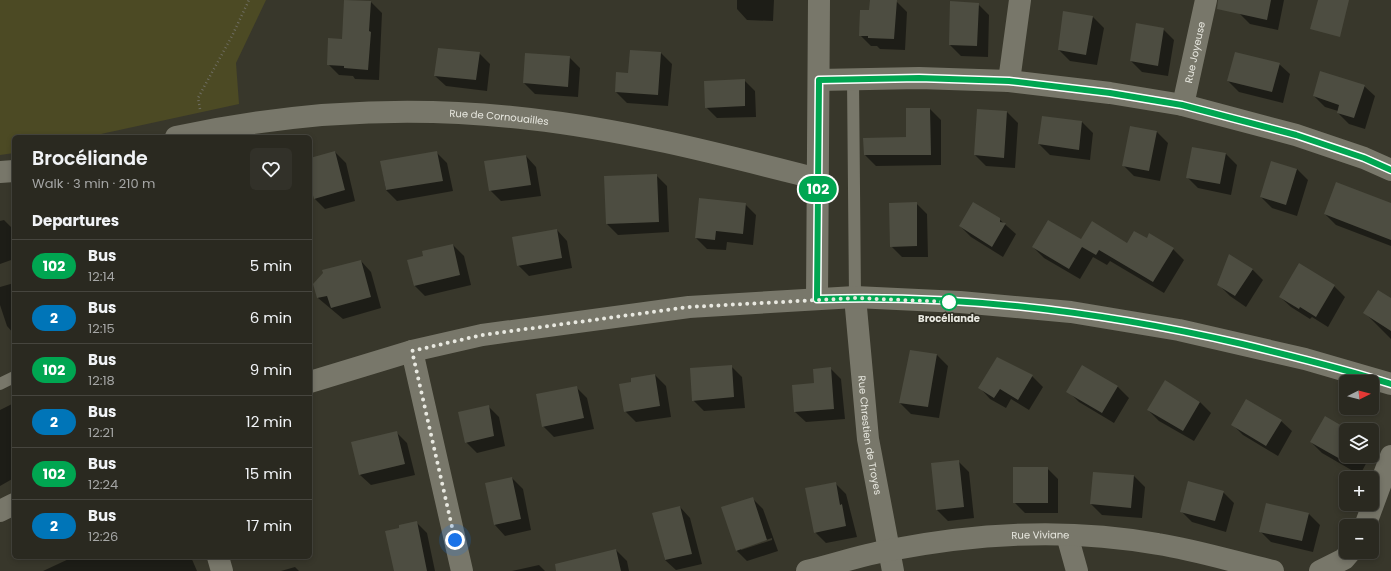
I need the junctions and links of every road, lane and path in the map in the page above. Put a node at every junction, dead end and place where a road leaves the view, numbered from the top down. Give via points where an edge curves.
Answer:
1 (248, 0) edge
2 (819, 0) edge
3 (1020, 0) edge
4 (1206, 0) edge
5 (853, 79) junction
6 (819, 80) junction
7 (1009, 81) junction
8 (1182, 105) junction
9 (202, 131) junction
10 (185, 135) edge
11 (1391, 170) edge
12 (12, 171) edge
13 (0, 172) edge
14 (818, 179) junction
15 (855, 298) junction
16 (817, 299) junction
17 (412, 351) junction
18 (12, 378) edge
19 (312, 381) edge
20 (0, 384) edge
21 (1391, 384) edge
22 (1391, 456) edge
23 (12, 505) edge
24 (0, 511) edge
25 (1368, 519) edge
26 (1067, 535) junction
27 (889, 550) junction
28 (219, 559) edge
29 (1342, 559) edge
30 (222, 571) edge
31 (462, 571) edge
32 (808, 571) edge
33 (893, 571) edge
34 (1078, 571) edge
35 (1273, 571) edge
36 (1320, 571) edge

1 - 9 path via 232,36 198,98
2 - 6 street
3 - 7 street
4 - 8 street, Rue Joyeuse
5 - 6 street
5 - 7 street
5 - 15 lane
6 - 14 street
7 - 8 street via 1063,86
8 - 11 street via 1296,135
9 - 10 street, Rue de Cornouailles
9 - 14 street, Rue de Cornouailles via 336,113 429,112 529,119 598,128
12 - 13 street
14 - 16 street
15 - 16 street
15 - 21 street via 960,302 1078,313 1179,330 1305,359
15 - 27 street, Rue Chrestien de Troyes via 868,439
16 - 17 street via 681,308 482,335
17 - 19 street
17 - 31 street
18 - 20 lane
22 - 25 street
23 - 24 street
26 - 27 street, Rue Viviane via 939,541
26 - 34 street
26 - 35 street, Rue Viviane via 1159,544
27 - 32 street, Rue Viviane
27 - 33 street, Rue Chrestien de Troyes
28 - 30 street
29 - 36 street

